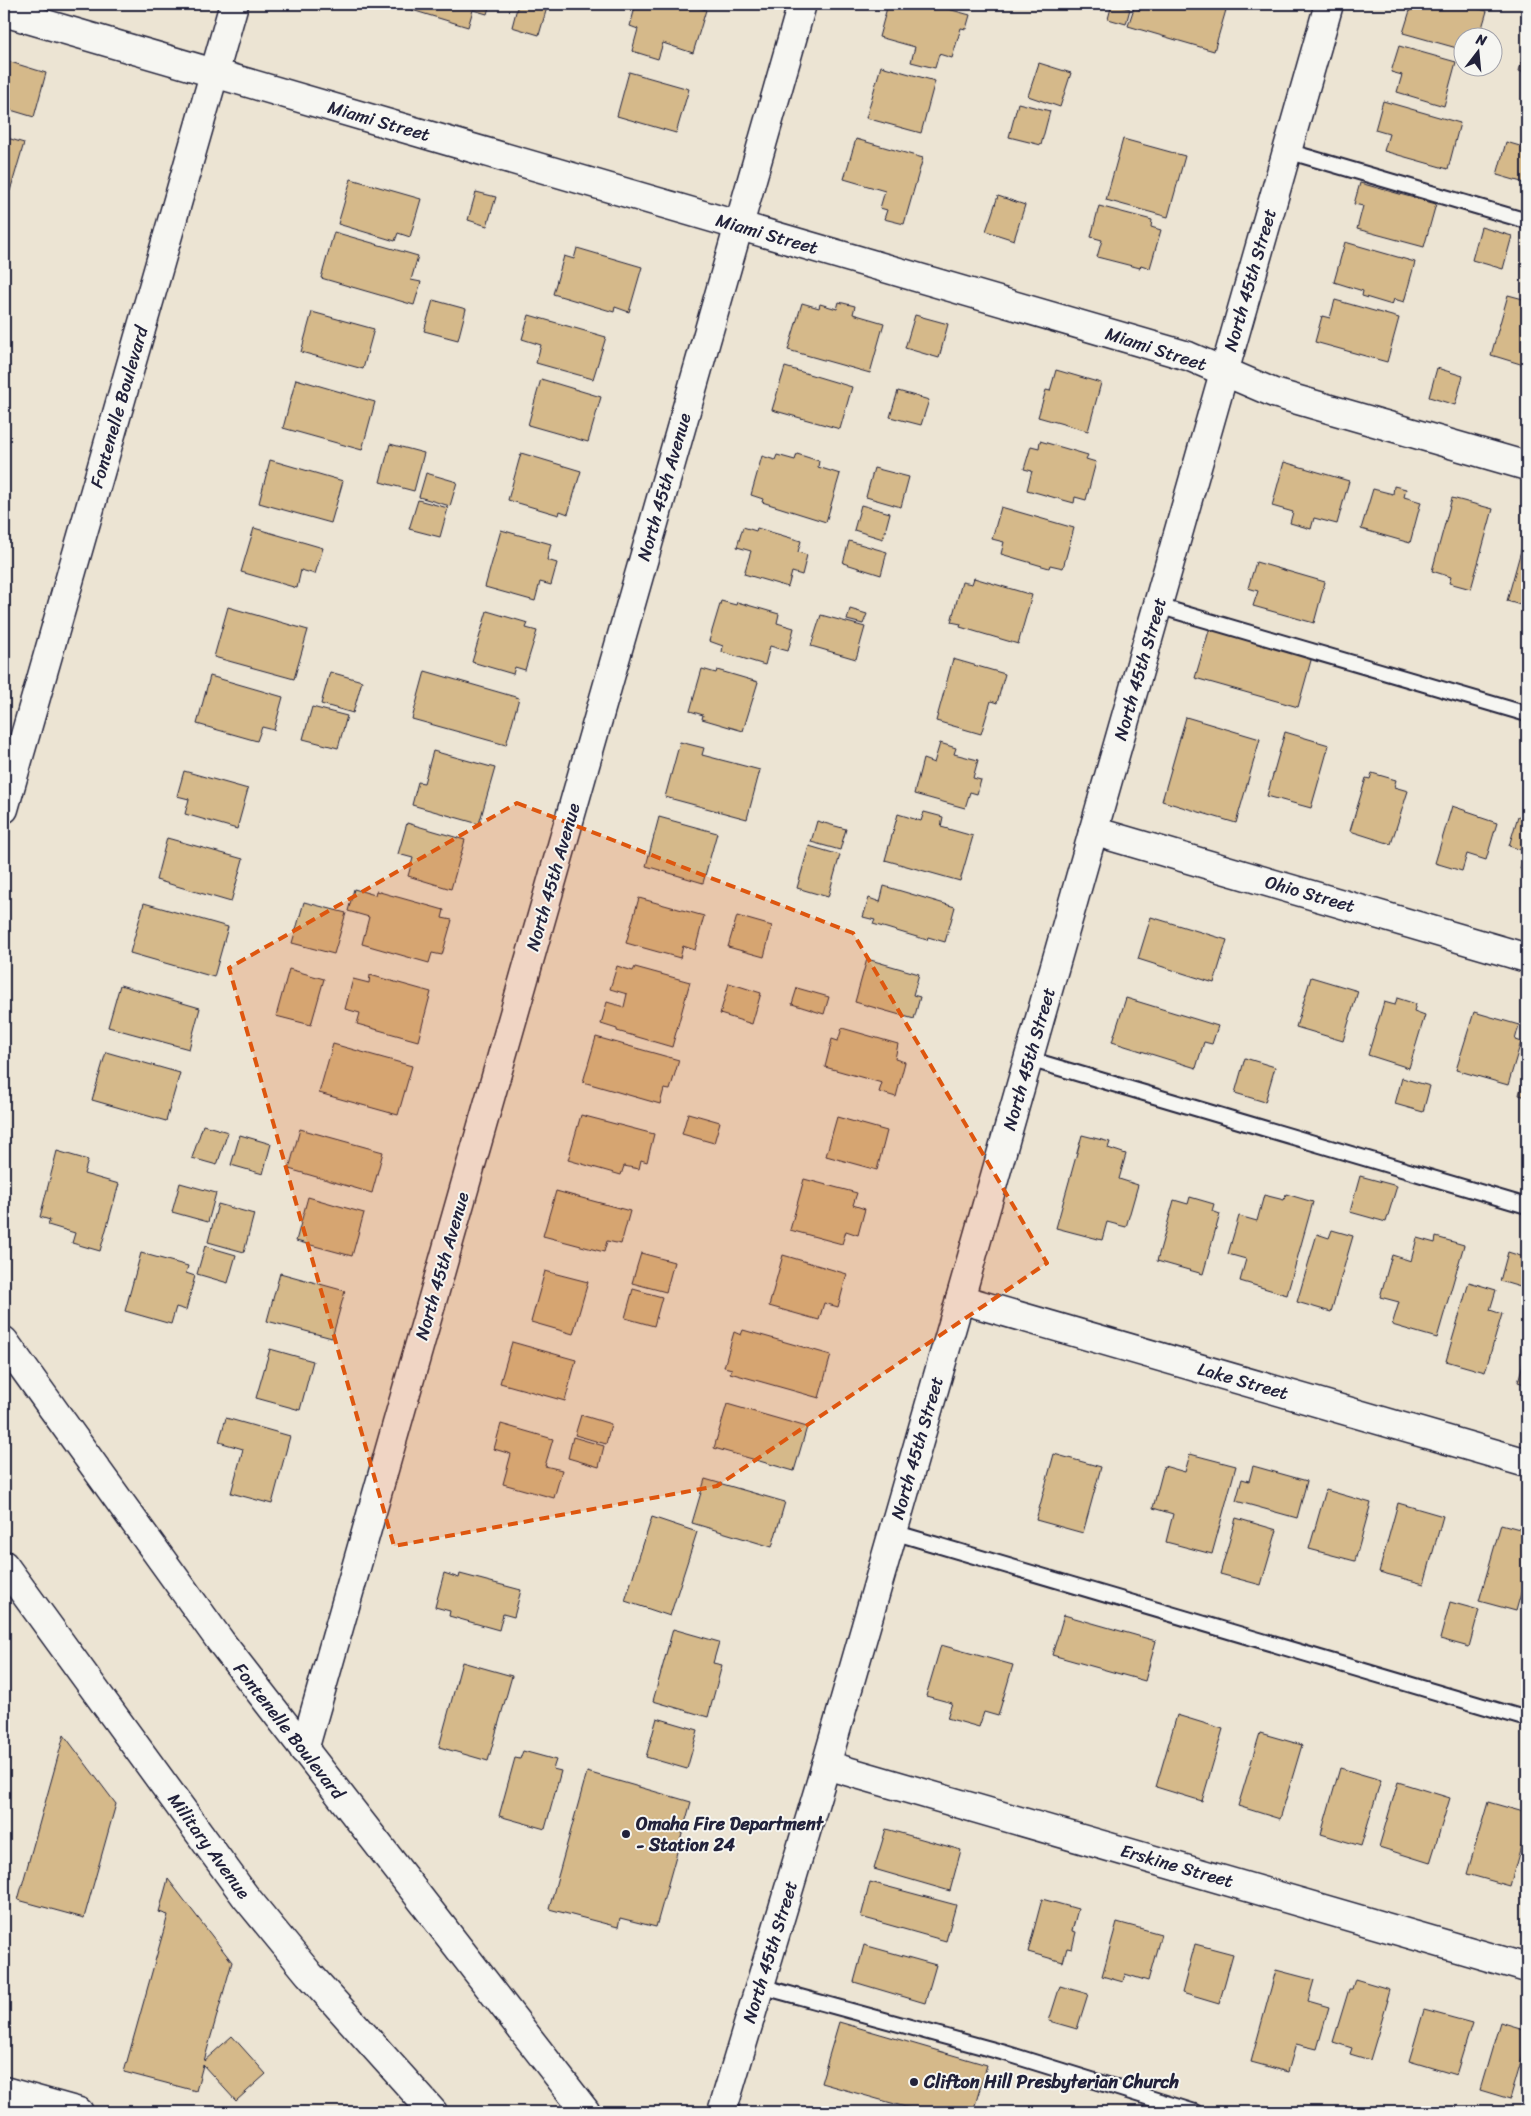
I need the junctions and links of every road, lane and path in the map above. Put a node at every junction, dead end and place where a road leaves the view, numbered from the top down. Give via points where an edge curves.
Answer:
1 (234, 4) edge
2 (802, 4) edge
3 (1329, 4) edge
4 (4, 12) edge
5 (215, 73) junction
6 (1287, 151) junction
7 (1527, 221) edge
8 (739, 226) junction
9 (1224, 372) junction
10 (1527, 466) edge
11 (1158, 606) junction
12 (1527, 714) edge
13 (4, 809) edge
14 (1094, 831) junction
15 (1527, 958) edge
16 (1029, 1059) junction
17 (1527, 1206) edge
18 (960, 1300) junction
19 (4, 1341) edge
20 (1527, 1463) edge
21 (893, 1532) junction
22 (4, 1565) edge
23 (1527, 1720) edge
24 (304, 1750) junction
25 (826, 1765) junction
26 (1527, 1968) edge
27 (760, 1986) junction
28 (4, 2091) edge
29 (79, 2112) edge
30 (432, 2112) edge
31 (586, 2112) edge
32 (722, 2112) edge
33 (1195, 2112) edge

1 - 5 street, Fontenelle Boulevard
2 - 8 street, North 45th Avenue
3 - 6 street, North 45th Street
4 - 5 street, Miami Street
5 - 8 street, Miami Street
5 - 13 street, Fontenelle Boulevard
6 - 7 lane
6 - 9 street, North 45th Street
8 - 9 street, Miami Street via 1188,356
8 - 24 street, North 45th Avenue
9 - 10 street, Miami Street via 1274,393
9 - 11 street, North 45th Street
11 - 12 lane
11 - 14 street, North 45th Street
14 - 15 street, Ohio Street
14 - 16 street, North 45th Street
16 - 17 lane
16 - 18 street, North 45th Street
18 - 20 street, Lake Street
18 - 21 street, North 45th Street
19 - 24 street, Fontenelle Boulevard via 221,1642
21 - 23 lane
21 - 25 street, North 45th Street
22 - 30 street, Military Avenue via 245,1896 309,1974
24 - 31 street, Fontenelle Boulevard
25 - 26 street, Erskine Street
25 - 27 street, North 45th Street
27 - 32 street, North 45th Street
27 - 33 lane via 1005,2053
28 - 29 street

